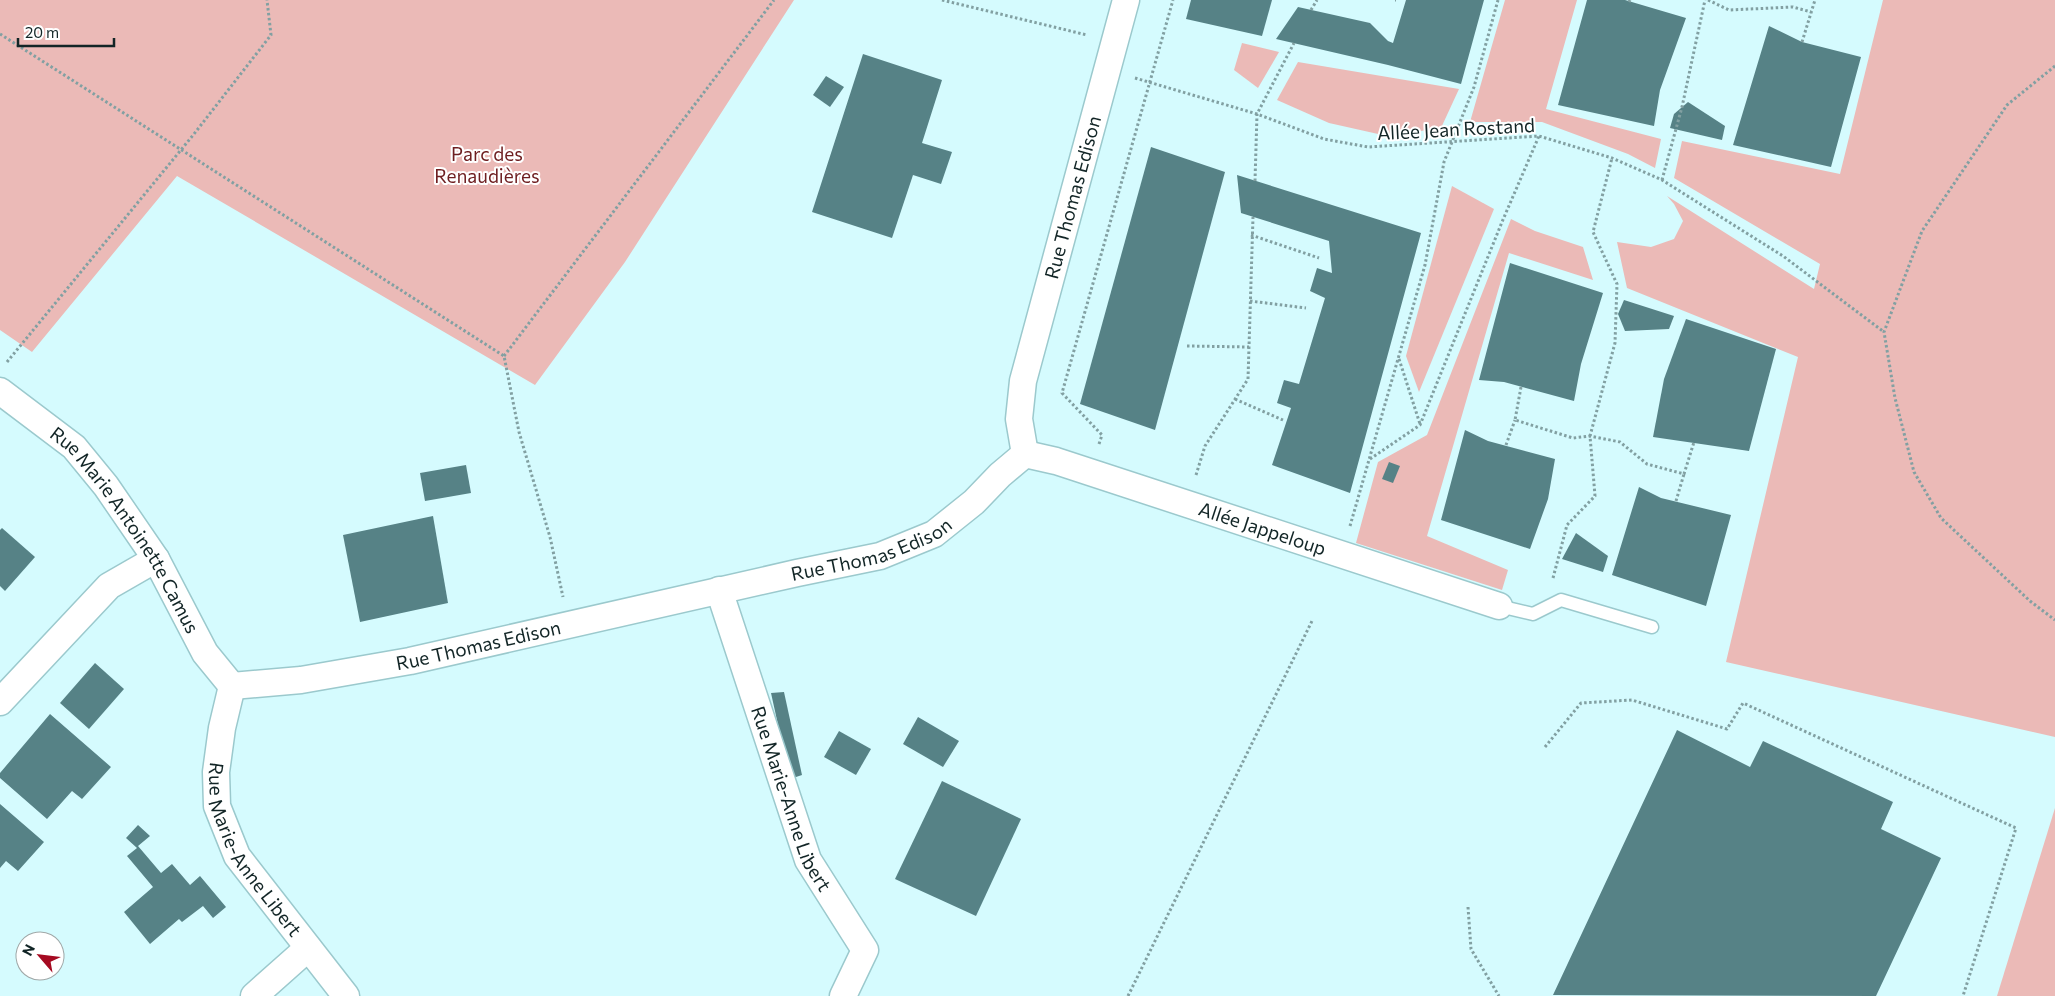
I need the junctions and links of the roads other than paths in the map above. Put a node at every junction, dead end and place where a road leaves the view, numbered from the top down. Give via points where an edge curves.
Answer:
1 (1126, 0) edge
2 (0, 391) edge
3 (1025, 454) junction
4 (156, 559) junction
5 (719, 590) junction
6 (1500, 606) joint
7 (1652, 627) dead end
8 (232, 686) junction
9 (0, 702) edge
10 (308, 948) junction
11 (254, 996) edge
12 (346, 996) edge
13 (843, 996) edge

1 - 3 street, Rue Thomas Edison via 1023,381 1019,419
2 - 4 street, Rue Marie Antoinette Camus via 74,447 106,486
3 - 5 street, Rue Thomas Edison via 934,534 880,556
3 - 6 street, Allée Jappeloup
4 - 8 street, Rue Marie Antoinette Camus via 205,653
4 - 9 street via 109,586
5 - 8 street, Rue Thomas Edison via 410,661 301,680
5 - 13 street, Rue Marie-Anne Libert via 808,860 865,950
6 - 7 lane via 1533,614 1561,600
8 - 10 street, Rue Marie-Anne Libert via 216,772 217,806 237,856
10 - 11 street
10 - 12 street, Rue Marie-Anne Libert

